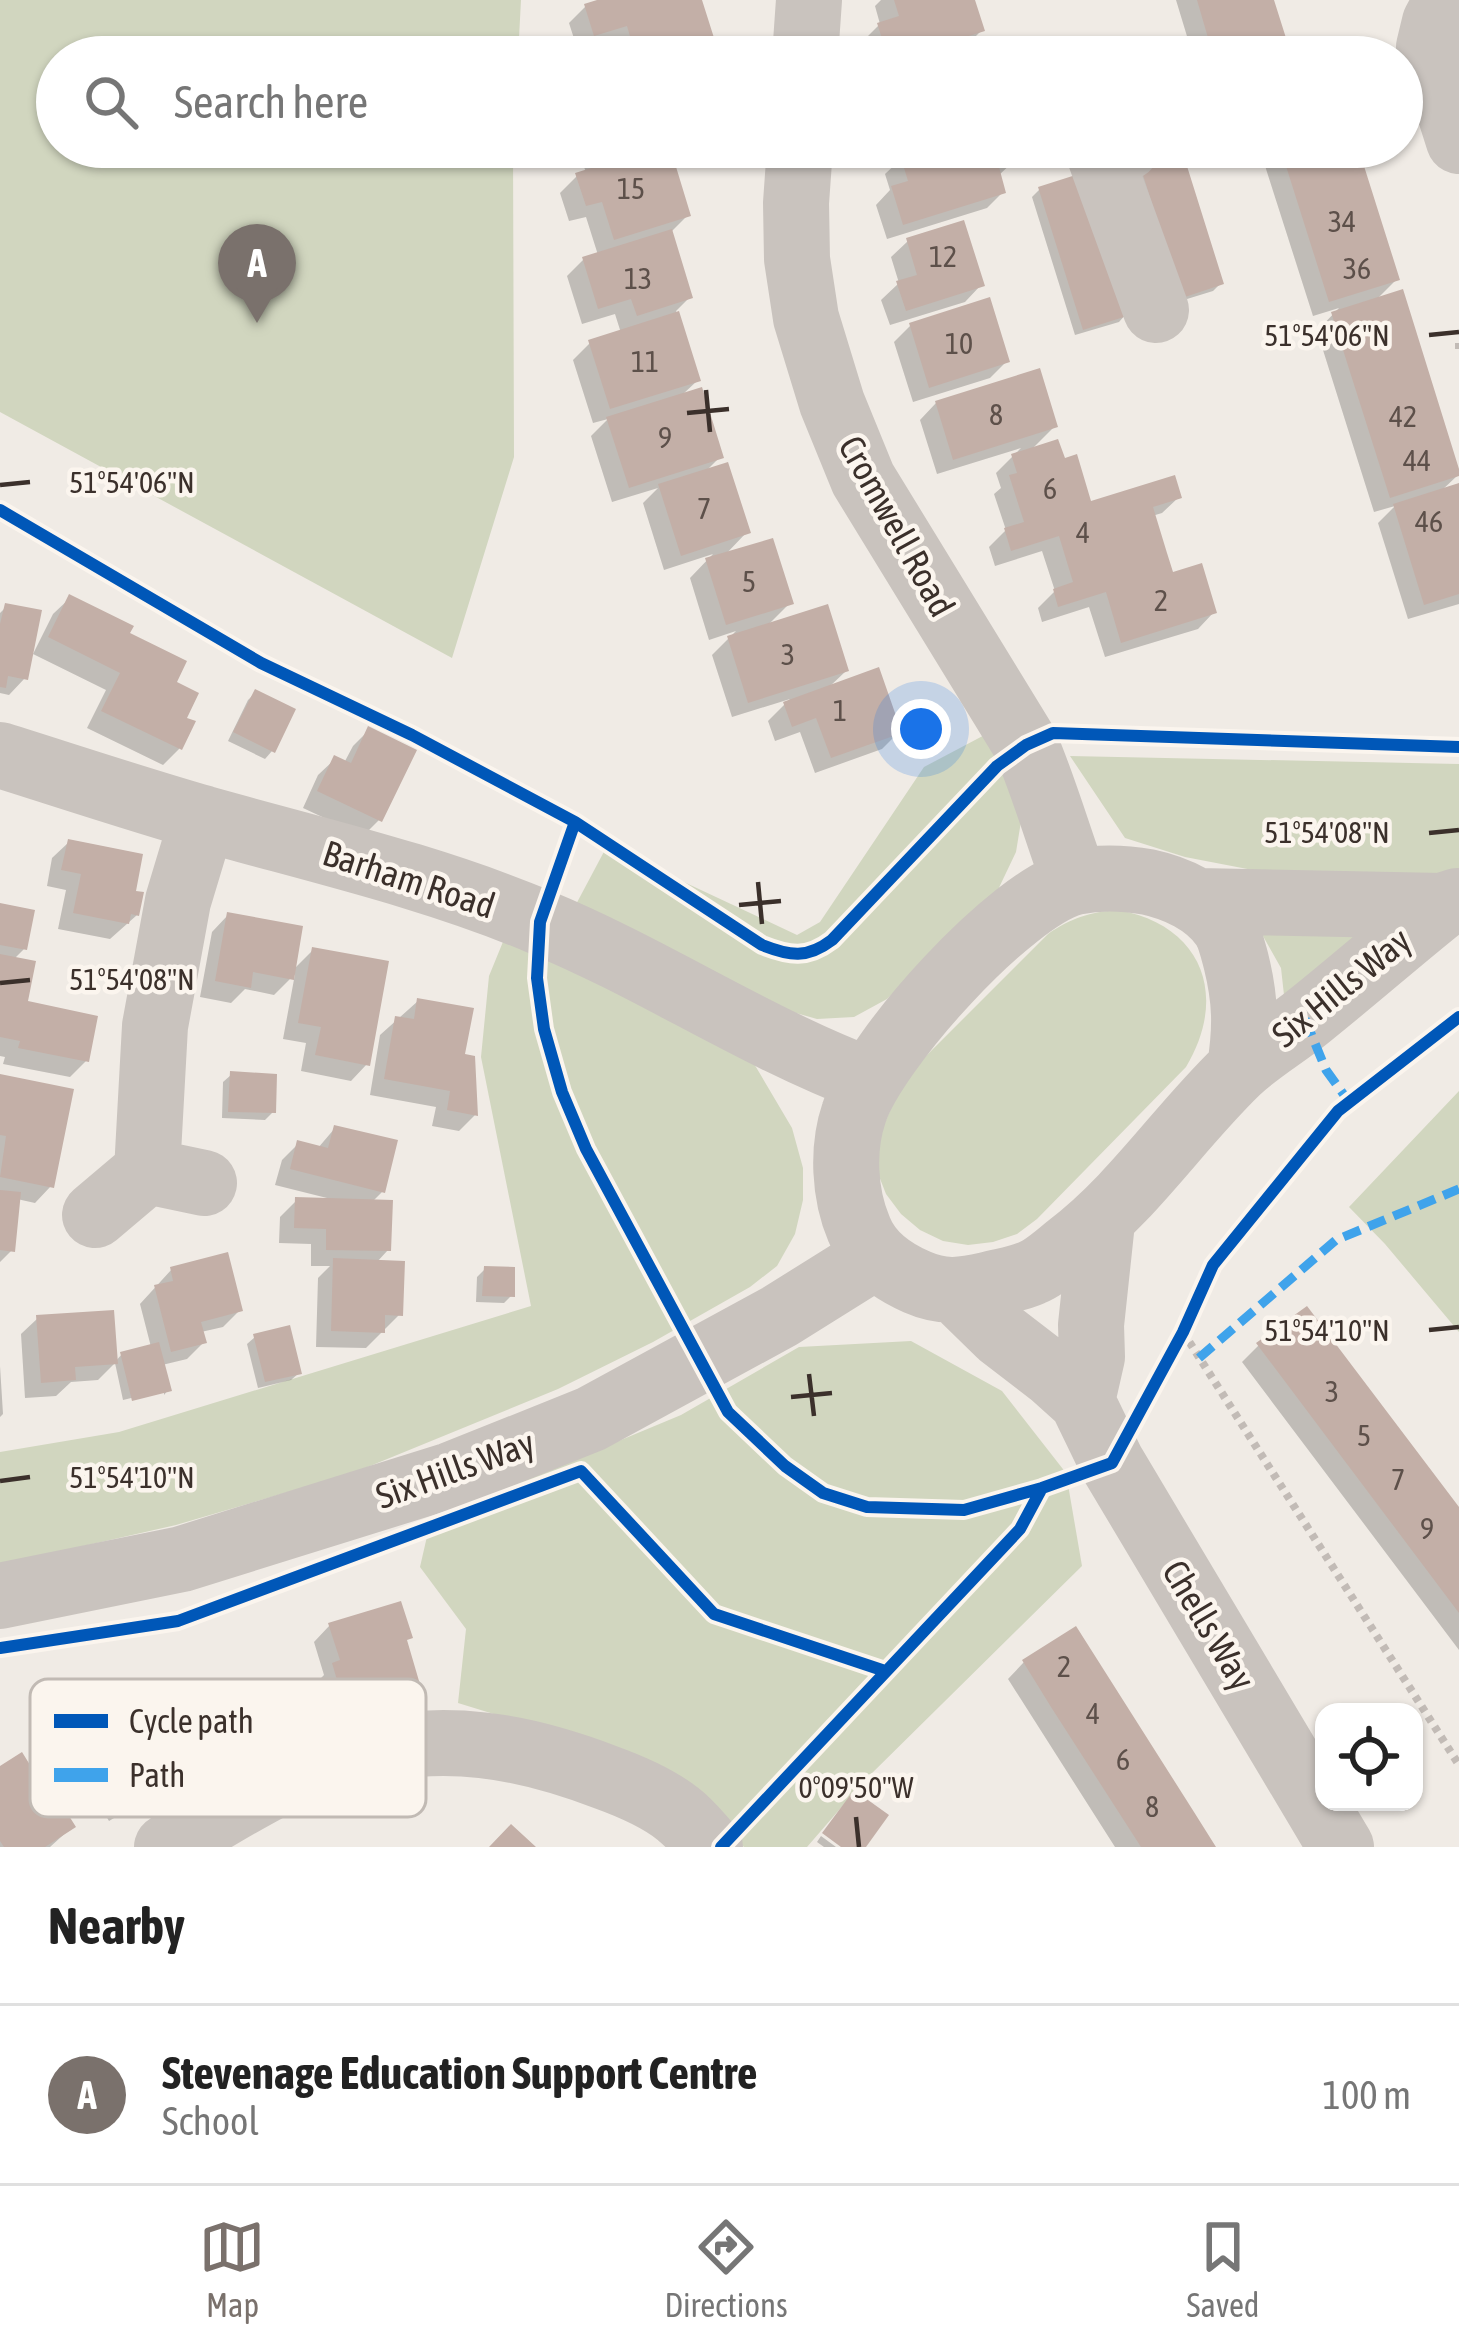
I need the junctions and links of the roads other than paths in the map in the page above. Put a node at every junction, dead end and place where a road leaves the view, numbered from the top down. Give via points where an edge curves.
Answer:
1 (809, 0) edge
2 (1425, 35) edge
3 (806, 36) edge
4 (1459, 141) edge
5 (798, 168) edge
6 (1104, 168) edge
7 (1156, 310) dead end
8 (0, 755) edge
9 (203, 818) junction
10 (1075, 882) junction
11 (1198, 901) junction
12 (1450, 903) edge
13 (1240, 1068) junction
14 (868, 1080) junction
15 (95, 1216) dead end
16 (1102, 1222) junction
17 (876, 1256) junction
18 (957, 1292) junction
19 (1082, 1401) junction
20 (0, 1596) edge
21 (426, 1744) edge
22 (219, 1817) edge
23 (167, 1847) edge
24 (710, 1847) edge
25 (1341, 1847) edge

1 - 3 street
2 - 4 street
5 - 10 street, Cromwell Road via 797,260 832,403 863,479 1026,745
6 - 7 street
8 - 9 street, Barham Road
9 - 14 street, Barham Road via 411,875 539,922
9 - 15 street via 155,1026 175,1177
10 - 11 street via 1127,879
10 - 14 street via 1004,925 908,1024
11 - 12 street, Six Hills Way
11 - 13 street via 1225,927 1234,951 1245,1004
12 - 13 street, Six Hills Way
13 - 16 street
14 - 17 street via 853,1114 846,1172 859,1230
16 - 18 street via 1034,1273
16 - 19 street
17 - 18 street via 929,1287
17 - 20 street, Six Hills Way via 591,1419 451,1474 182,1559
18 - 19 street, Chells Way
19 - 25 street, Chells Way
21 - 24 street via 513,1748 572,1765 678,1814
22 - 23 street

